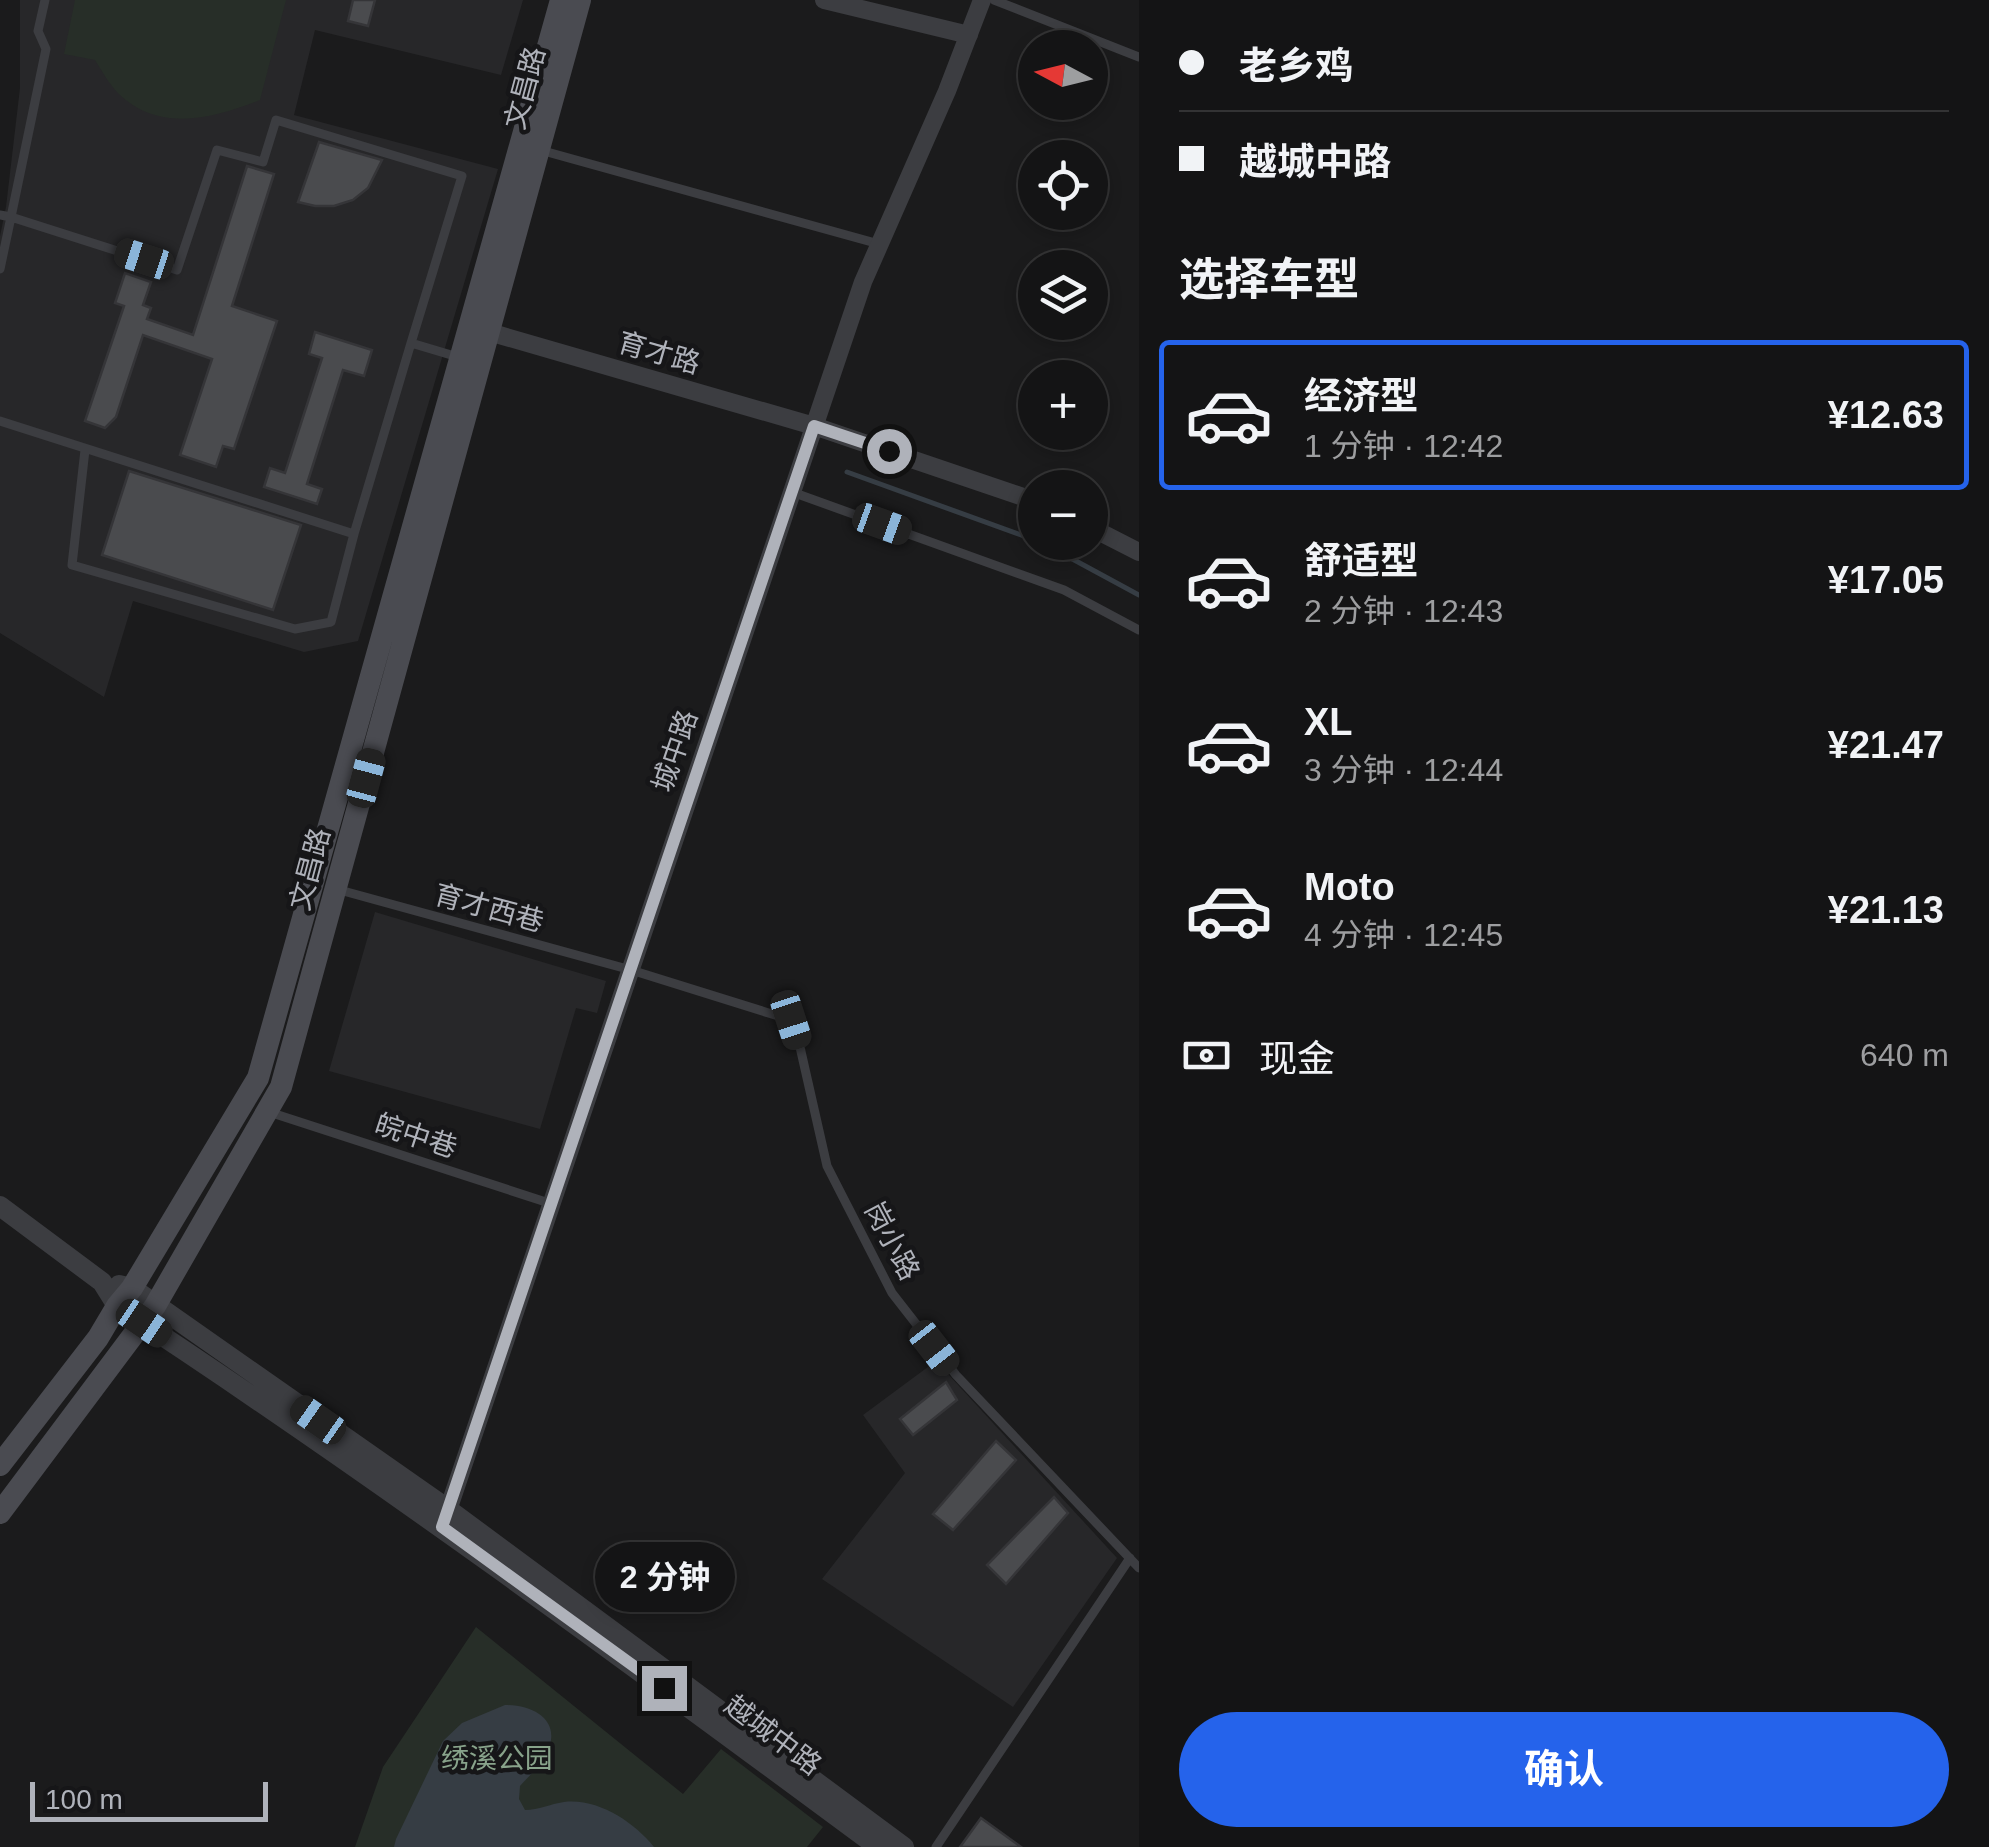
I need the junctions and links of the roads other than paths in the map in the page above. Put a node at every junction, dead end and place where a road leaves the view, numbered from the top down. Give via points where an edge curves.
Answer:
1 (45, 0) edge
2 (561, 0) edge
3 (580, 0) edge
4 (824, 0) edge
5 (982, 0) edge
6 (994, 0) edge
7 (969, 35) junction
8 (1138, 54) edge
9 (539, 150) junction
10 (6, 216) edge
11 (879, 244) junction
12 (0, 269) edge
13 (489, 332) junction
14 (411, 344) junction
15 (460, 358) junction
16 (0, 421) edge
17 (814, 426) junction
18 (85, 450) junction
19 (792, 492) junction
20 (1018, 496) edge
21 (354, 534) junction
22 (1108, 536) edge
23 (1139, 552) edge
24 (1139, 630) edge
25 (335, 889) junction
26 (631, 970) junction
27 (266, 1112) junction
28 (552, 1204) junction
29 (0, 1206) edge
30 (124, 1297) junction
31 (150, 1315) junction
32 (0, 1465) edge
33 (0, 1513) edge
34 (445, 1519) junction
35 (1130, 1558) junction
36 (1139, 1568) edge
37 (878, 1847) edge
38 (904, 1847) edge
39 (936, 1847) edge

1 - 10 lane via 38,31 46,48
2 - 15 main road, 文昌路
3 - 9 main road, 文昌路
4 - 7 street
5 - 7 street, 城中路
6 - 8 lane
7 - 11 street, 城中路
9 - 11 lane
9 - 13 main road, 文昌路
10 - 12 lane
10 - 14 lane via 177,270 217,150 264,162 276,120 462,176
11 - 17 street, 城中路
13 - 17 street, 育才路
13 - 25 main road, 文昌路
14 - 15 lane
14 - 21 lane
15 - 30 main road, 文昌路 via 258,1078
16 - 18 lane
17 - 19 street, 城中路
17 - 20 street, 育才路
18 - 21 lane
18 - 21 lane via 72,566 295,628 330,622
19 - 24 lane via 1064,590
19 - 26 street, 城中路
22 - 23 street
25 - 26 lane, 育才西巷
25 - 27 main road, 文昌路 via 281,1087
26 - 28 street, 城中路
26 - 35 lane, 岗小路 via 791,1020 828,1166 892,1293 956,1376
27 - 28 lane, 皖中巷
27 - 31 main road, 文昌路
28 - 34 street, 城中路
29 - 30 street, 越城中路
30 - 31 street, 越城中路
30 - 32 main road, 文昌路
31 - 33 main road, 文昌路
31 - 34 street, 越城中路
34 - 37 street, 越城中路
34 - 38 street
35 - 36 lane, 岗小路
35 - 39 lane

